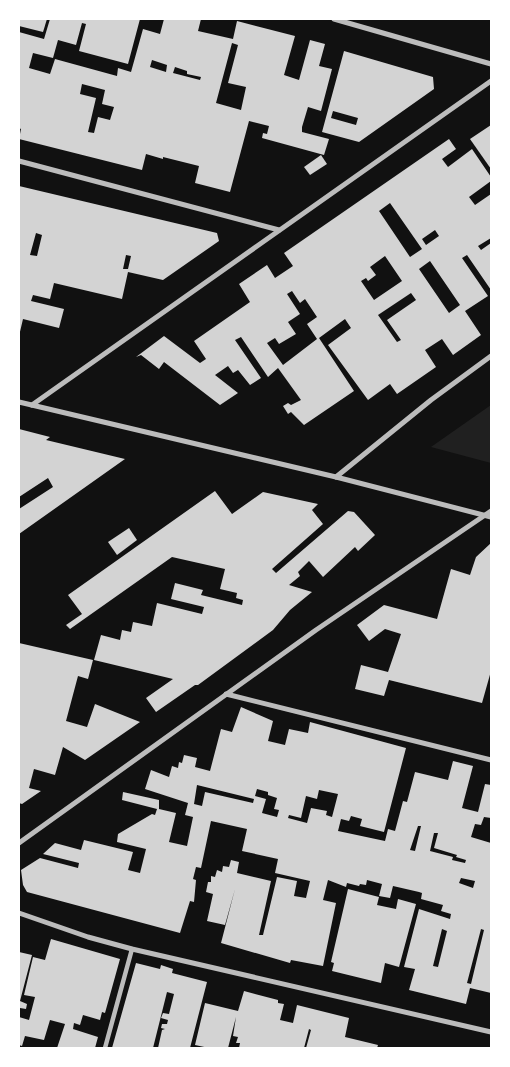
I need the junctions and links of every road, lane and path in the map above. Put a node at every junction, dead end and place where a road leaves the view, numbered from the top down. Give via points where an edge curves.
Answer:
1 (334, 19) edge
2 (491, 64) edge
3 (491, 81) edge
4 (19, 162) edge
5 (280, 230) junction
6 (491, 356) edge
7 (19, 402) edge
8 (32, 405) junction
9 (336, 477) junction
10 (491, 511) edge
11 (484, 515) junction
12 (491, 517) edge
13 (226, 694) junction
14 (491, 760) edge
15 (19, 843) edge
16 (19, 913) edge
17 (132, 949) junction
18 (491, 1032) edge
19 (105, 1048) edge

1 - 2 street
3 - 5 street
4 - 5 street
5 - 8 street
6 - 9 street
7 - 8 street
8 - 9 street
9 - 11 street
10 - 11 street
11 - 12 street
11 - 13 street
13 - 14 street
13 - 15 street
16 - 17 street
17 - 18 street
17 - 19 street

